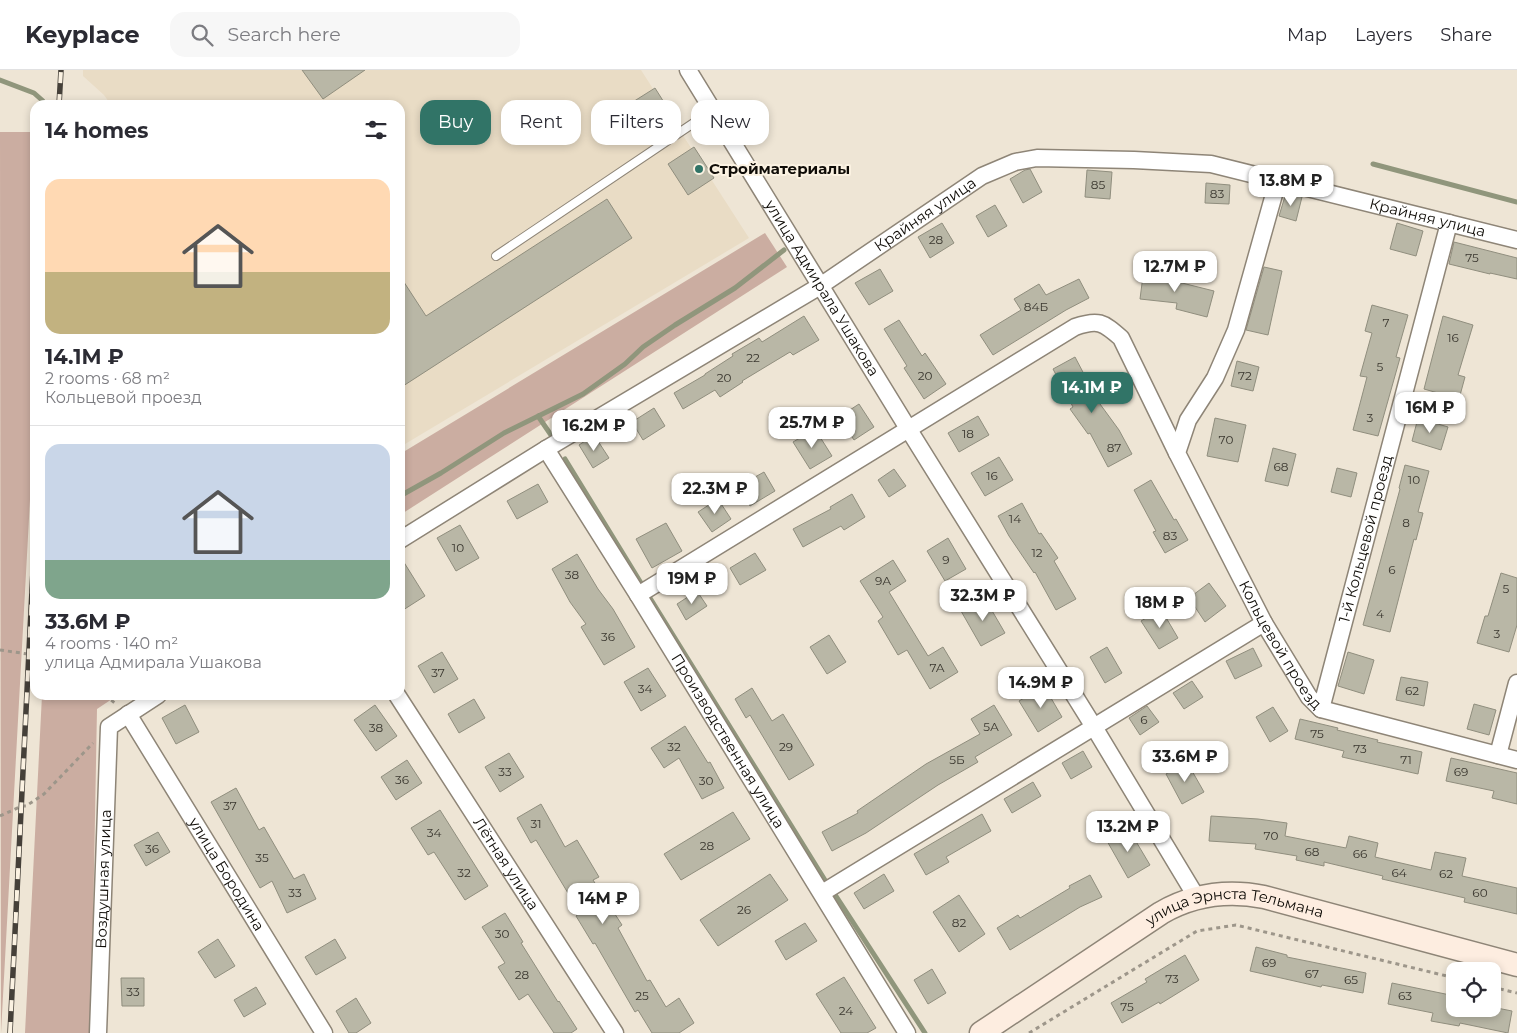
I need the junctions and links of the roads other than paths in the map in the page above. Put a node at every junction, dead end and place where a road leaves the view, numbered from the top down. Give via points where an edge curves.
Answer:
1 (688, 70) edge
2 (707, 100) edge
3 (691, 125) edge
4 (734, 145) edge
5 (1278, 180) junction
6 (1449, 223) junction
7 (1517, 240) edge
8 (496, 256) dead end
9 (820, 286) junction
10 (909, 430) junction
11 (546, 449) junction
12 (1177, 454) junction
13 (405, 537) edge
14 (638, 595) junction
15 (1264, 623) junction
16 (1517, 683) edge
17 (150, 700) edge
18 (401, 700) edge
19 (1321, 709) junction
20 (128, 714) junction
21 (1094, 727) junction
22 (1498, 755) junction
23 (1517, 760) edge
24 (822, 894) junction
25 (1197, 898) junction
26 (1517, 965) edge
27 (98, 1033) edge
28 (324, 1033) edge
29 (615, 1033) edge
30 (907, 1033) edge
31 (981, 1033) edge

1 - 2 street, улица Адмирала Ушакова
3 - 8 lane
4 - 9 street, улица Адмирала Ушакова
5 - 6 street, Крайняя улица
5 - 9 street, Крайняя улица via 1211,164 1037,158 1015,162 982,176
5 - 12 street via 1236,330 1215,378 1188,420
6 - 7 street, Крайняя улица
6 - 19 street, 1-й Кольцевой проезд
9 - 10 street, улица Адмирала Ушакова
9 - 11 street, Крайняя улица
10 - 12 street, Кольцевой проезд via 1075,327 1089,322 1106,324 1120,338
10 - 14 street
10 - 21 street, улица Адмирала Ушакова
11 - 13 street, Крайняя улица
11 - 14 street, Производственная улица
12 - 15 street, Кольцевой проезд
14 - 24 street, Производственная улица
15 - 19 street, Кольцевой проезд via 1309,697
15 - 21 street
16 - 22 street
17 - 20 street
18 - 29 street, Лётная улица
19 - 22 street, Кольцевой проезд
20 - 27 street, Воздушная улица via 109,727
20 - 28 street, улица Бородина
21 - 24 street
21 - 25 street, улица Адмирала Ушакова
22 - 23 street, Кольцевой проезд
24 - 30 street, Производственная улица
25 - 26 main road, улица Эрнста Тельмана via 1230,894 1257,896
25 - 31 main road, улица Эрнста Тельмана via 1161,913

